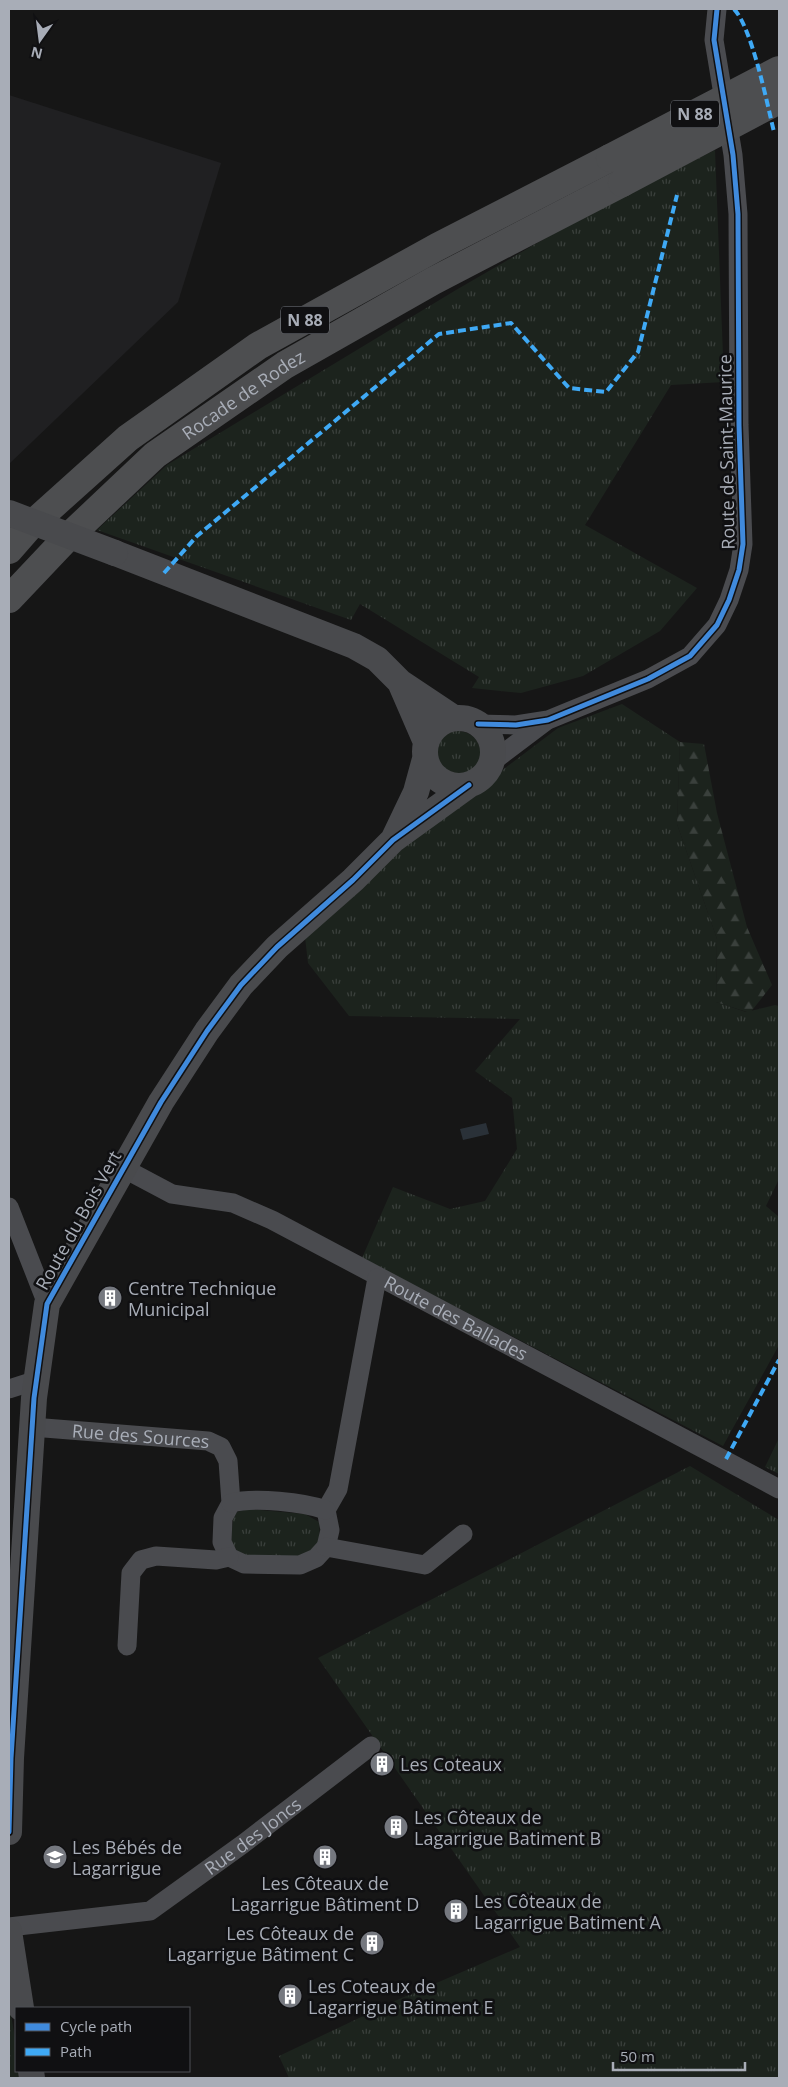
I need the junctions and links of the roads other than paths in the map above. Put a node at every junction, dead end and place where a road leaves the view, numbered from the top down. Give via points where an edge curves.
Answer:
1 (717, 9) edge
2 (779, 70) edge
3 (779, 100) edge
4 (9, 513) edge
5 (9, 550) edge
6 (9, 600) edge
7 (400, 682) junction
8 (548, 720) junction
9 (466, 721) junction
10 (426, 750) junction
11 (492, 762) junction
12 (469, 785) junction
13 (393, 840) junction
14 (123, 1168) junction
15 (9, 1207) edge
16 (377, 1278) junction
17 (47, 1304) junction
18 (36, 1380) junction
19 (9, 1389) edge
20 (32, 1427) junction
21 (779, 1489) edge
22 (231, 1503) junction
23 (326, 1510) junction
24 (463, 1534) dead end
25 (326, 1547) junction
26 (229, 1557) junction
27 (127, 1646) dead end
28 (372, 1746) dead end
29 (9, 1832) edge
30 (9, 1927) edge
31 (9, 1931) edge
32 (21, 2007) edge

1 - 8 street, Route de Saint-Maurice via 714,40 733,155 738,214 743,544 739,570 717,625 690,656 648,679
2 - 5 highway, Rocade de Rodez / N 88, bridge via 437,247 258,346 128,438 30,526
3 - 6 highway, Rocade de Rodez / N 88, bridge via 433,281 285,365 155,455 64,541
4 - 7 street, bridge via 354,646 377,659
7 - 9 street
7 - 10 street
8 - 9 street, Route de Saint-Maurice via 516,725
8 - 11 street, Route de Saint-Maurice
9 - 10 street via 437,726
9 - 11 street via 486,732 493,751
10 - 12 street via 433,774 446,784
10 - 13 street via 416,792
11 - 12 street via 483,776
12 - 13 street
13 - 14 street, Route du Bois Vert via 277,947 241,985 161,1102
14 - 16 street, Route des Ballades via 172,1194 232,1203
14 - 17 street, Route du Bois Vert
15 - 17 street
16 - 21 street, Route des Ballades
16 - 23 street via 338,1489
17 - 18 street, Route du Bois Vert
18 - 19 street
18 - 20 street, Route du Bois Vert
20 - 22 street, Rue des Sources via 208,1441 221,1448 228,1461
20 - 29 street, Route du Bois Vert
22 - 23 street via 243,1500 310,1504
22 - 26 street, Rue des Sources via 223,1518 222,1542
23 - 25 street via 330,1530
24 - 25 street via 426,1565
25 - 26 street via 316,1558 300,1565 244,1564
26 - 27 street via 216,1560 156,1556 141,1560 131,1574
28 - 30 street, Rue des Joncs via 150,1912
31 - 32 street

